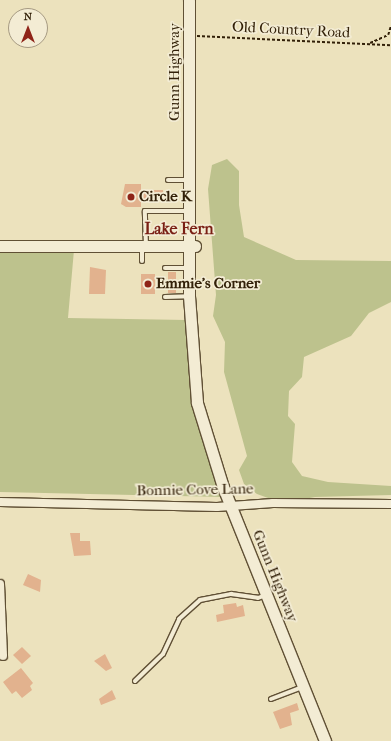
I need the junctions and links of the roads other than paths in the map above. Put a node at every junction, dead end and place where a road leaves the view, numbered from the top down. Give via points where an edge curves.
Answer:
1 (189, 0) edge
2 (190, 144) junction
3 (168, 180) dead end
4 (188, 180) junction
5 (188, 211) junction
6 (0, 246) edge
7 (144, 246) junction
8 (192, 246) junction
9 (142, 262) dead end
10 (165, 268) dead end
11 (188, 268) junction
12 (189, 296) junction
13 (165, 297) dead end
14 (203, 421) junction
15 (0, 502) edge
16 (391, 504) edge
17 (231, 507) junction
18 (0, 584) edge
19 (266, 595) junction
20 (3, 656) dead end
21 (135, 681) dead end
22 (303, 687) junction
23 (271, 699) dead end
24 (325, 741) edge

1 - 2 main road, Gunn Highway
2 - 4 main road, Gunn Highway
2 - 8 main road, Gunn Highway
3 - 4 lane
4 - 5 main road, Gunn Highway
5 - 7 lane via 146,211
5 - 8 main road, Gunn Highway
6 - 7 main road
7 - 8 main road
7 - 9 lane
8 - 11 main road, Gunn Highway
8 - 14 main road, Gunn Highway
10 - 11 lane
11 - 12 main road, Gunn Highway
12 - 13 lane
12 - 14 main road, Gunn Highway via 192,371
14 - 17 main road, Gunn Highway
15 - 17 street, Bonnie Cove Lane
16 - 17 street, Bonnie Cove Lane via 280,502
17 - 19 main road, Gunn Highway
18 - 20 street
19 - 21 lane via 215,595 194,604 179,619 163,654
19 - 22 main road, Gunn Highway
22 - 23 lane
22 - 24 main road, Gunn Highway

